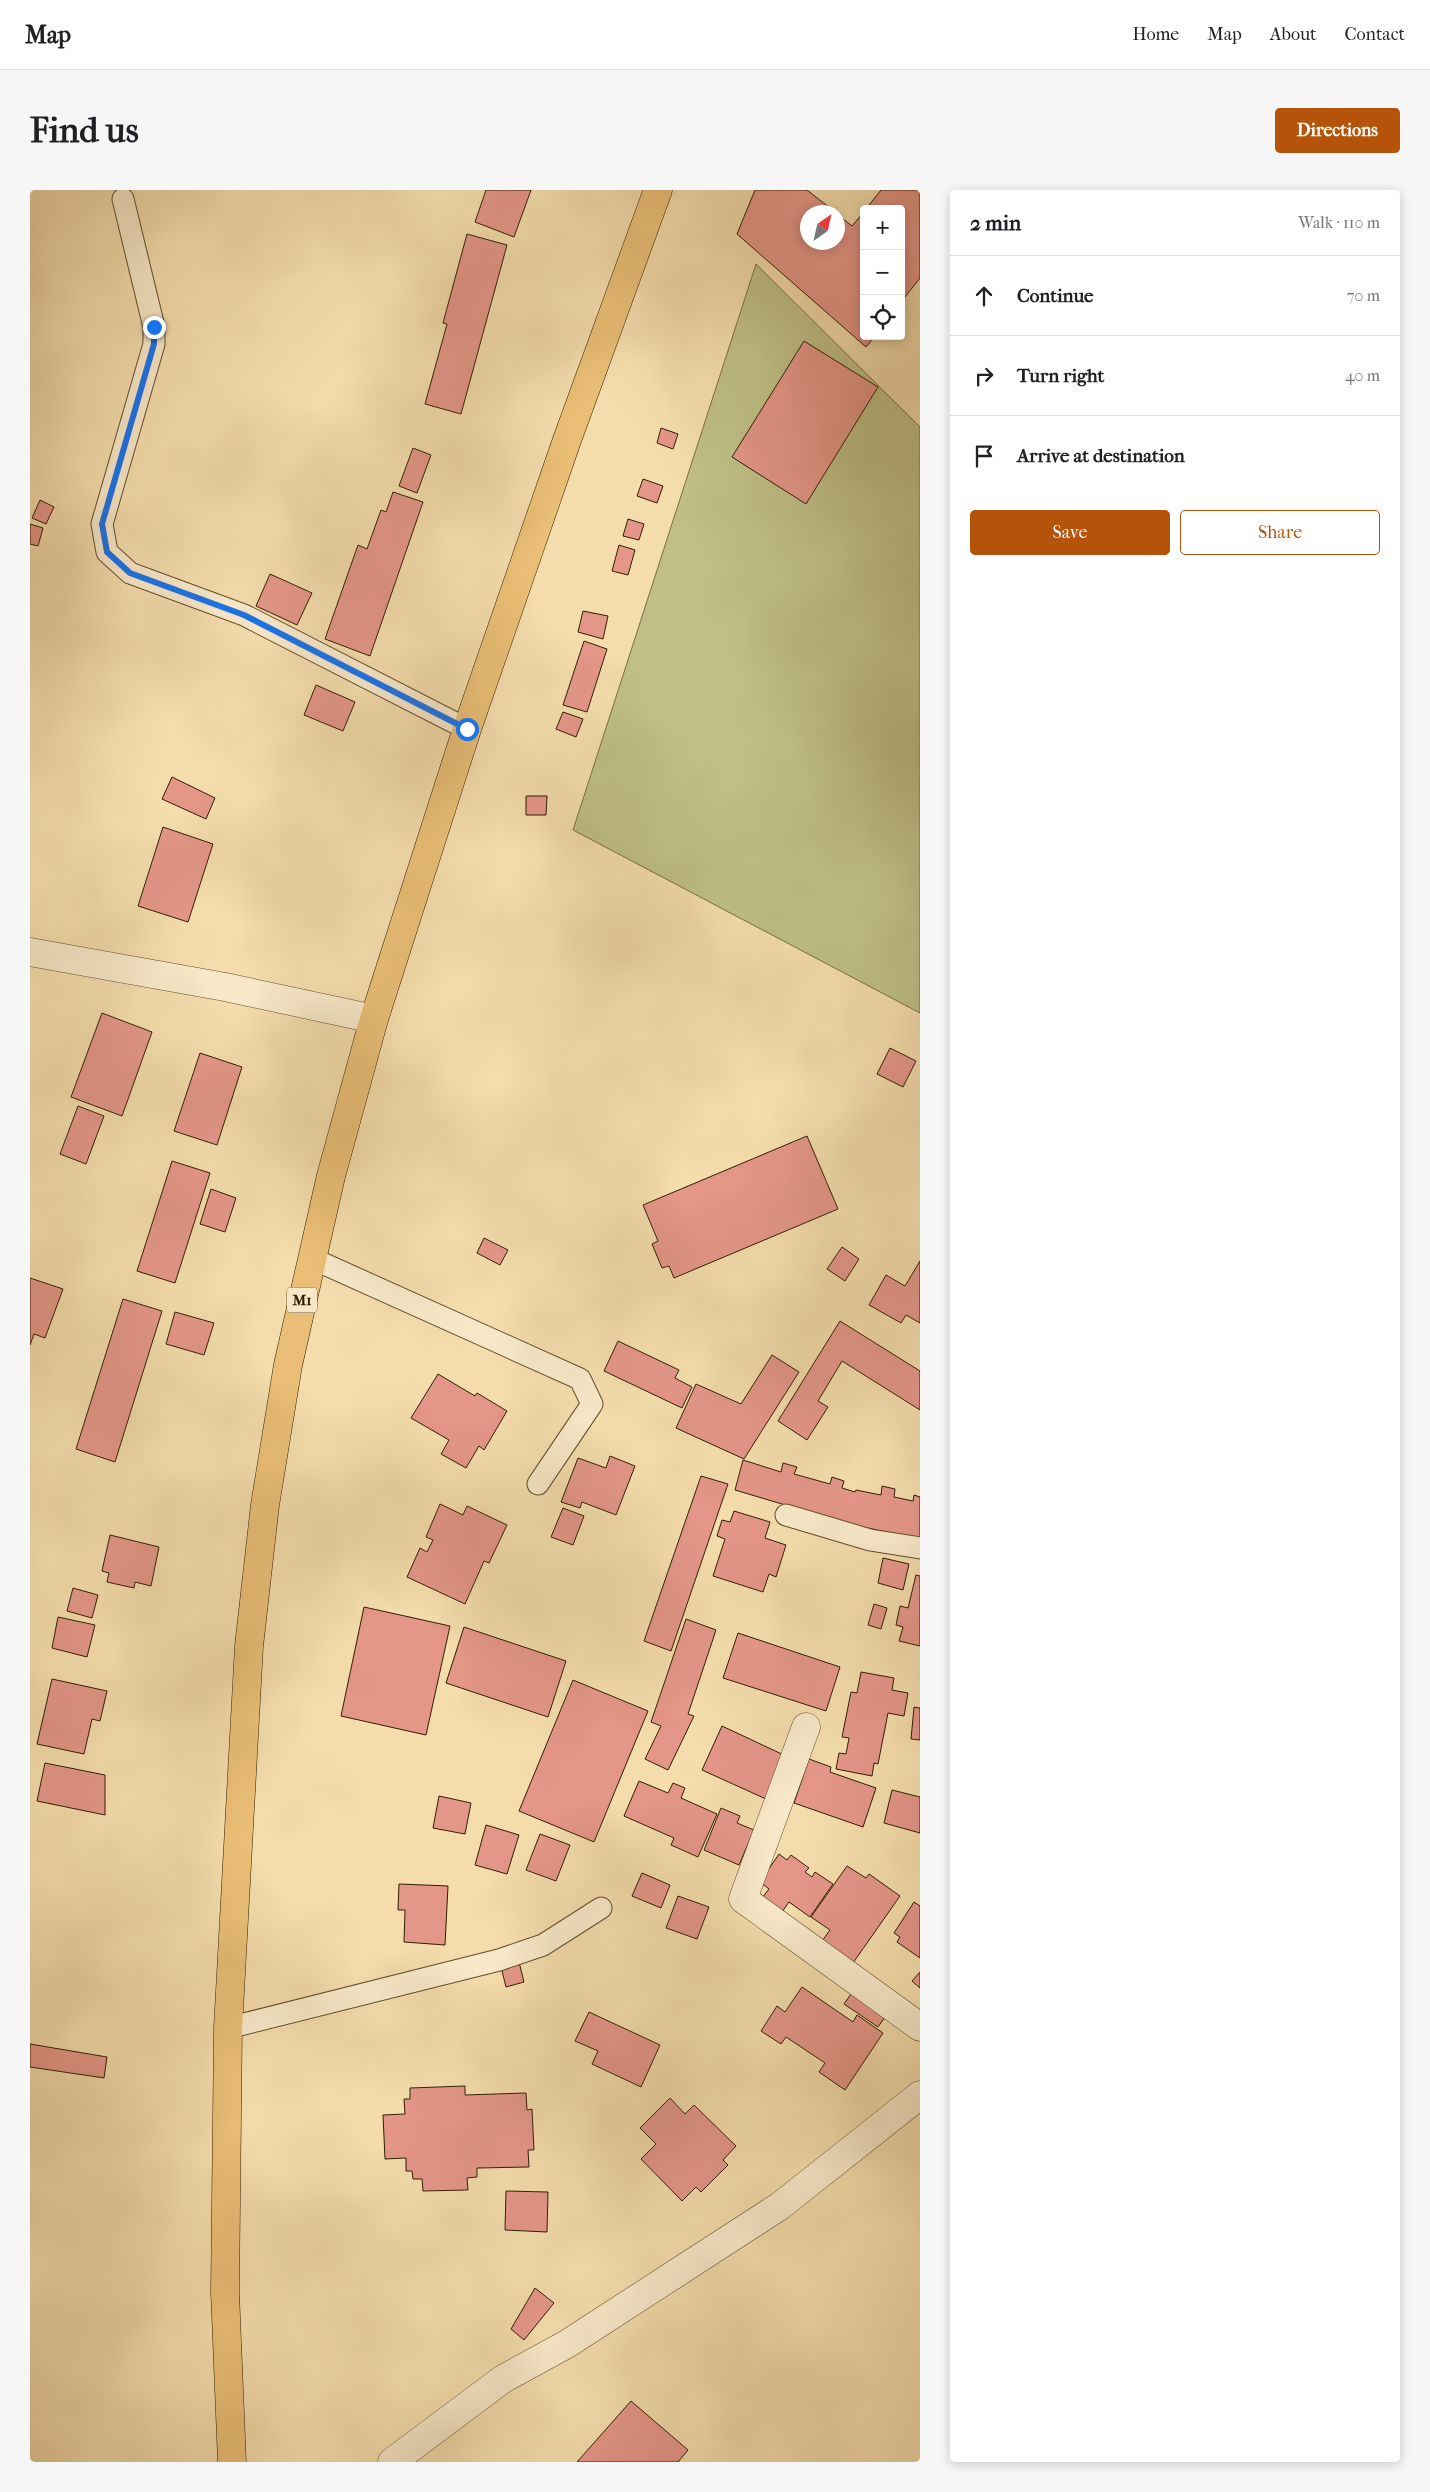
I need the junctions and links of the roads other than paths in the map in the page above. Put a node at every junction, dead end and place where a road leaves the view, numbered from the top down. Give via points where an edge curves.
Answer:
1 (658, 190) edge
2 (122, 199) dead end
3 (467, 729) junction
4 (30, 952) edge
5 (374, 1019) junction
6 (311, 1258) junction
7 (538, 1484) dead end
8 (786, 1515) dead end
9 (920, 1548) edge
10 (806, 1727) dead end
11 (601, 1908) dead end
12 (920, 2027) edge
13 (228, 2028) junction
14 (920, 2095) edge
15 (232, 2462) edge
16 (392, 2462) edge

1 - 3 highway, M1
2 - 3 lane via 154,327 154,344 102,524 107,552 130,573 244,615
3 - 5 highway, M1
4 - 5 street via 225,987
5 - 6 highway, M1 via 330,1176
6 - 7 lane via 580,1379 592,1404
6 - 13 highway, M1 via 288,1364 268,1487 251,1627
8 - 9 lane via 870,1540
10 - 12 street via 743,1899
11 - 13 lane via 543,1945 499,1960
13 - 15 highway, M1 via 225,2292
14 - 16 street via 780,2206 567,2344 503,2379

